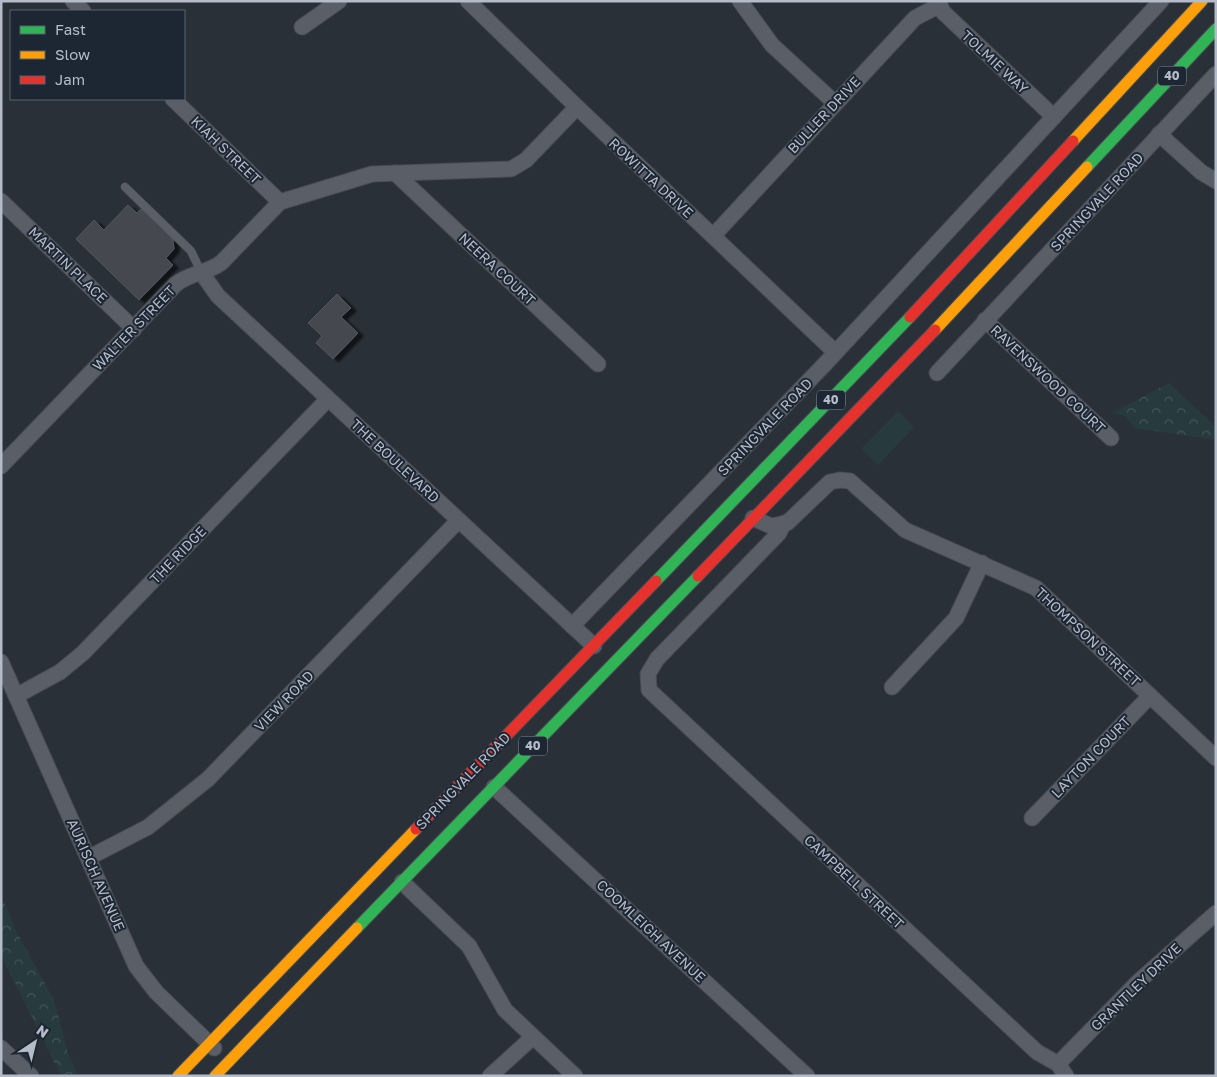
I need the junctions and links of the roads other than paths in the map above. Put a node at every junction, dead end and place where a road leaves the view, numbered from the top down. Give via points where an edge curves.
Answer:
1 (73, 1) edge
2 (339, 1) edge
3 (468, 1) edge
4 (740, 1) edge
5 (1161, 1) edge
6 (1202, 1) edge
7 (938, 4) edge
8 (82, 10) edge
9 (1182, 23) junction
10 (302, 27) dead end
11 (1216, 29) edge
12 (1204, 42) junction
13 (1216, 53) edge
14 (1216, 74) edge
15 (174, 100) edge
16 (835, 103) junction
17 (577, 107) junction
18 (1054, 117) junction
19 (1159, 134) junction
20 (396, 173) junction
21 (1216, 181) edge
22 (125, 187) dead end
23 (1, 201) edge
24 (280, 202) junction
25 (954, 225) junction
26 (713, 236) junction
27 (977, 246) junction
28 (998, 263) junction
29 (201, 272) junction
30 (985, 320) junction
31 (134, 329) junction
32 (835, 352) junction
33 (598, 364) dead end
34 (937, 374) dead end
35 (328, 399) junction
36 (1111, 438) dead end
37 (1, 466) edge
38 (748, 486) junction
39 (767, 504) junction
40 (753, 518) junction
41 (458, 521) junction
42 (782, 523) junction
43 (982, 563) junction
44 (572, 626) junction
45 (594, 646) junction
46 (1, 662) edge
47 (5, 682) edge
48 (892, 687) dead end
49 (16, 696) junction
50 (1150, 696) junction
51 (1216, 758) edge
52 (494, 786) junction
53 (1032, 818) dead end
54 (90, 857) junction
55 (402, 882) junction
56 (1216, 913) edge
57 (533, 1037) junction
58 (210, 1043) junction
59 (1, 1048) edge
60 (229, 1062) junction
61 (1062, 1070) edge
62 (184, 1074) edge
63 (31, 1076) edge
64 (215, 1076) edge
65 (490, 1076) edge
66 (575, 1076) edge
67 (807, 1076) edge

1 - 8 street
2 - 10 street
3 - 17 street, ROWITTA DRIVE
4 - 16 street via 772,45
5 - 18 street, SPRINGVALE ROAD
6 - 9 highway, SPRINGVALE ROAD / 40
7 - 16 street, BULLER DRIVE via 915,18
7 - 18 street, TOLMIE WAY
9 - 12 street
9 - 27 highway, SPRINGVALE ROAD / 40
11 - 12 highway, SPRINGVALE ROAD / 40
12 - 13 street
12 - 28 highway, SPRINGVALE ROAD / 40
14 - 19 street, SPRINGVALE ROAD
15 - 24 street, KIAH STREET
16 - 26 street, BULLER DRIVE
17 - 20 street, WALTER STREET via 526,160 511,169
17 - 26 street, ROWITTA DRIVE
18 - 25 street, SPRINGVALE ROAD
19 - 21 street via 1201,172
19 - 30 street, SPRINGVALE ROAD
20 - 24 street, WALTER STREET via 372,174
20 - 33 street, NEERA COURT
22 - 29 lane via 191,251
23 - 31 street, MARTIN PLACE
24 - 29 street, WALTER STREET via 221,263
25 - 27 street
25 - 32 street, SPRINGVALE ROAD
26 - 32 street, ROWITTA DRIVE
27 - 28 street
27 - 38 highway, SPRINGVALE ROAD / 40
28 - 39 highway, SPRINGVALE ROAD / 40
29 - 31 street, WALTER STREET via 176,284
29 - 35 street, THE BOULEVARD via 218,296
30 - 34 street, SPRINGVALE ROAD
30 - 36 street, RAVENSWOOD COURT
31 - 37 street, WALTER STREET
32 - 44 street, SPRINGVALE ROAD
35 - 41 street, THE BOULEVARD
35 - 49 street, THE RIDGE via 83,653 60,672
38 - 39 street, SPRINGVALE ROAD
38 - 45 highway, SPRINGVALE ROAD / 40
39 - 40 highway, SPRINGVALE ROAD / 40
39 - 42 street, SPRINGVALE ROAD
40 - 42 street via 772,526
40 - 52 highway, SPRINGVALE ROAD / 40
41 - 44 street, THE BOULEVARD
41 - 54 street, VIEW ROAD via 208,779 148,827
42 - 43 street, THOMPSON STREET via 796,516 830,482 844,480 857,486 905,530
42 - 61 street, CAMPBELL STREET via 780,533 657,659 650,669 647,684 655,697 1015,1032
43 - 48 street via 956,618
43 - 50 street, THOMPSON STREET via 1036,588
44 - 45 street, THE BOULEVARD
45 - 58 highway, SPRINGVALE ROAD / 40
46 - 47 street, AURISCH AVENUE
47 - 49 street, AURISCH AVENUE
49 - 54 street, AURISCH AVENUE
50 - 51 street, THOMPSON STREET
50 - 53 street, LAYTON COURT
52 - 55 highway, SPRINGVALE ROAD / 40
52 - 67 street, COOMLEIGH AVENUE
54 - 58 street, AURISCH AVENUE via 142,975
55 - 57 street via 469,946 505,1010
55 - 60 highway, SPRINGVALE ROAD / 40
56 - 61 street, GRANTLEY DRIVE via 1139,981
57 - 65 street
57 - 66 street
58 - 60 street, AURISCH AVENUE
58 - 62 highway, SPRINGVALE ROAD / 40
59 - 63 street
60 - 64 highway, SPRINGVALE ROAD / 40

